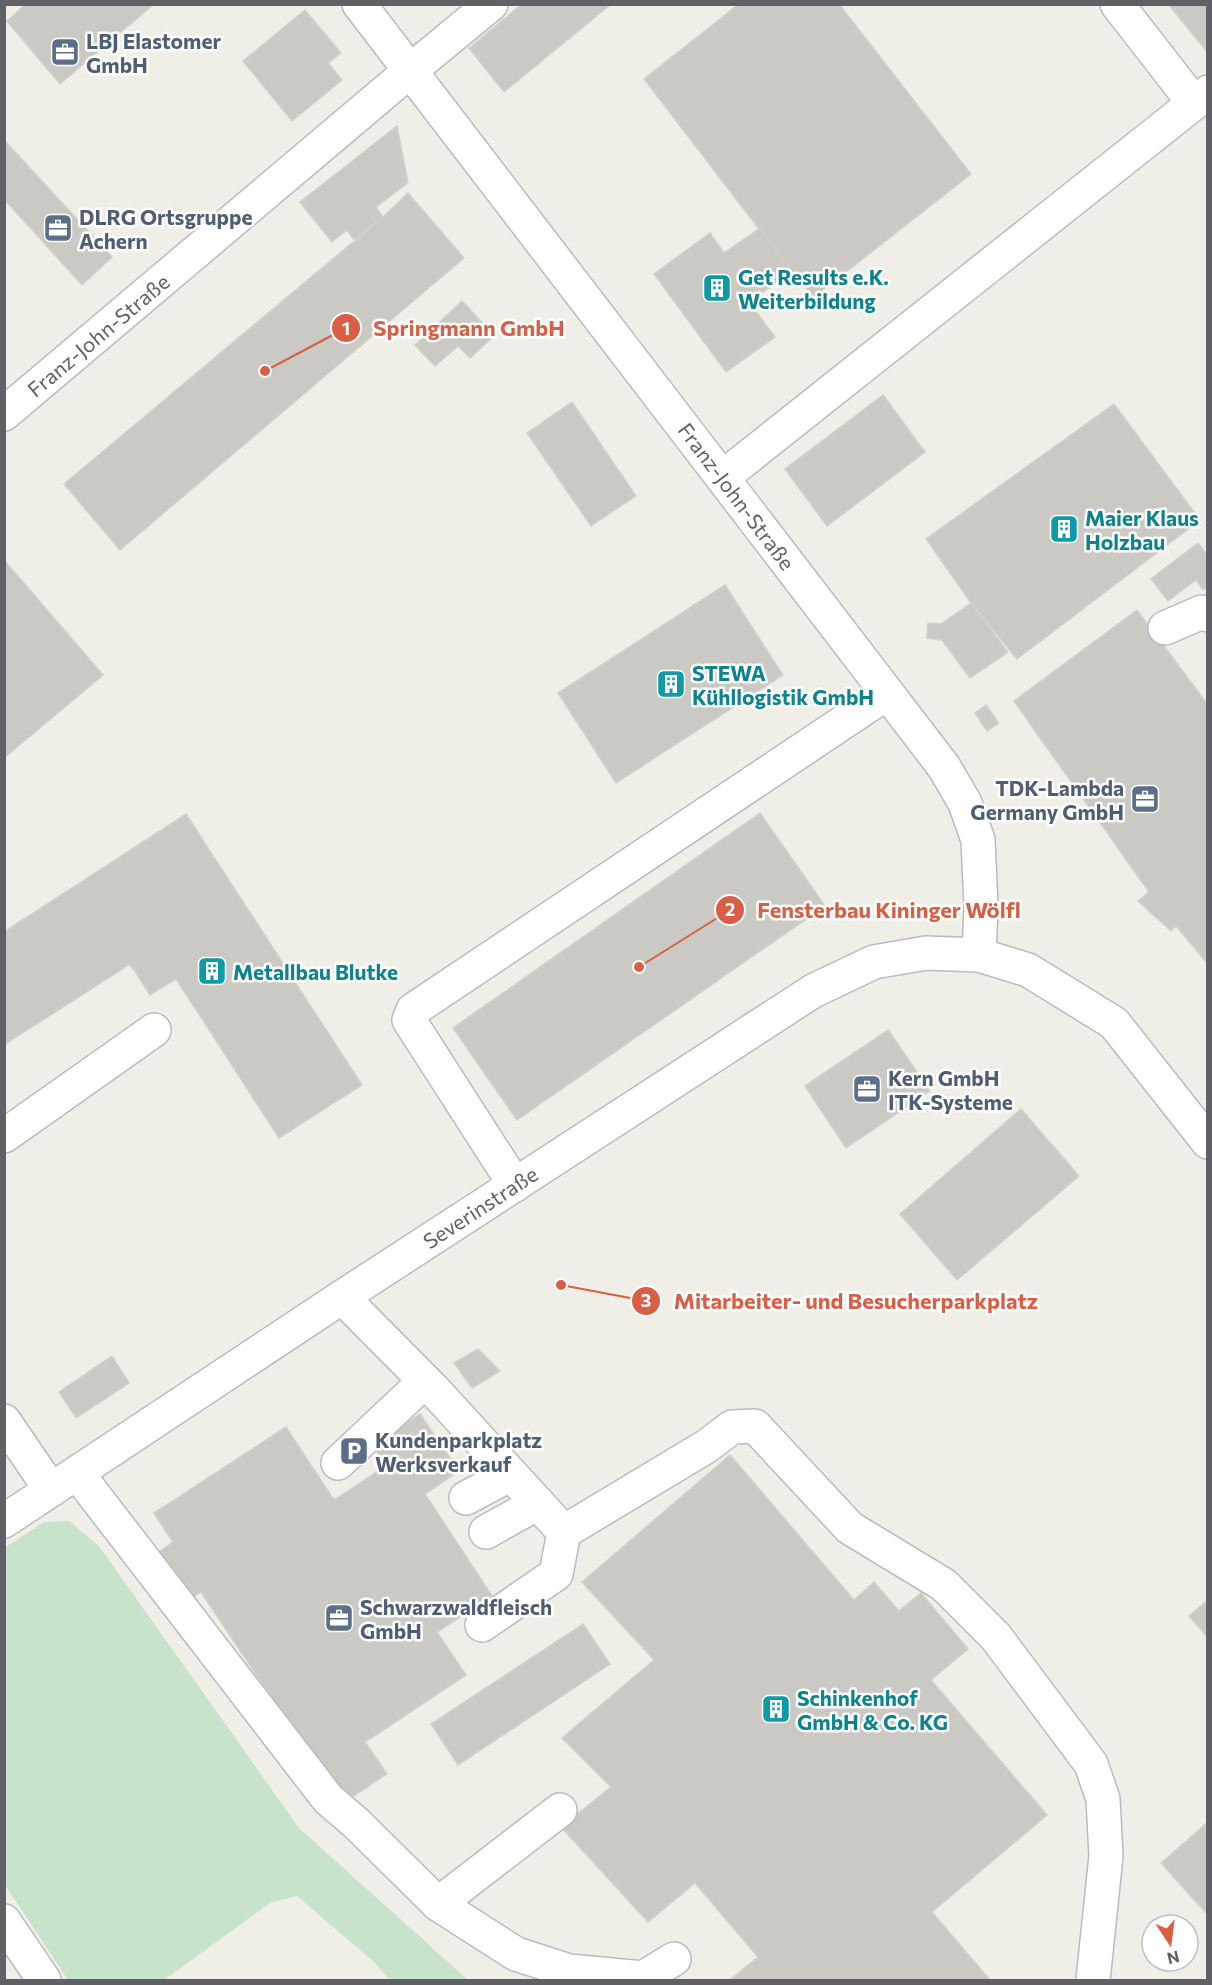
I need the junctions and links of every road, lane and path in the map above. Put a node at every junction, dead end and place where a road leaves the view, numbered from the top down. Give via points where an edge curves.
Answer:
1 (359, 4) edge
2 (491, 4) edge
3 (1117, 4) edge
4 (411, 70) junction
5 (1201, 97) edge
6 (4, 414) edge
7 (723, 477) junction
8 (1208, 615) edge
9 (1165, 628) dead end
10 (887, 693) junction
11 (978, 955) junction
12 (154, 1030) dead end
13 (4, 1136) edge
14 (1208, 1142) edge
15 (515, 1185) junction
16 (342, 1297) junction
17 (425, 1381) junction
18 (4, 1421) edge
19 (338, 1462) dead end
20 (64, 1482) junction
21 (524, 1488) junction
22 (476, 1515) dead end
23 (6, 1517) edge
24 (564, 1532) junction
25 (482, 1625) dead end
26 (560, 1810) dead end
27 (438, 1904) junction
28 (4, 1921) edge
29 (674, 1959) dead end
30 (575, 1976) edge
31 (44, 1980) edge
32 (1093, 1980) edge

1 - 4 street, Franz-John-Straße
2 - 4 street, Franz-John-Straße
3 - 5 street
4 - 6 street, Franz-John-Straße
4 - 7 street, Franz-John-Straße
5 - 7 street
7 - 10 street, Franz-John-Straße
8 - 9 street via 1202,612
10 - 11 street, Franz-John-Straße via 944,767 965,803 978,840
10 - 15 street via 413,1010 409,1020
11 - 14 street, Severinstraße via 1028,970 1114,1023
11 - 15 street, Severinstraße via 926,953 874,962 813,991
12 - 13 street
15 - 16 street, Severinstraße
16 - 17 street
16 - 20 street, Severinstraße
17 - 19 street
17 - 21 street
18 - 20 street
20 - 23 street, Severinstraße
20 - 27 street via 328,1799
21 - 22 street
21 - 24 street
24 - 25 street via 556,1574
24 - 32 street via 732,1427 755,1426 850,1528 944,1585 996,1637 1091,1764 1102,1799 1106,1856
26 - 27 street
27 - 30 street via 516,1954
28 - 31 street
29 - 30 street via 643,1978

